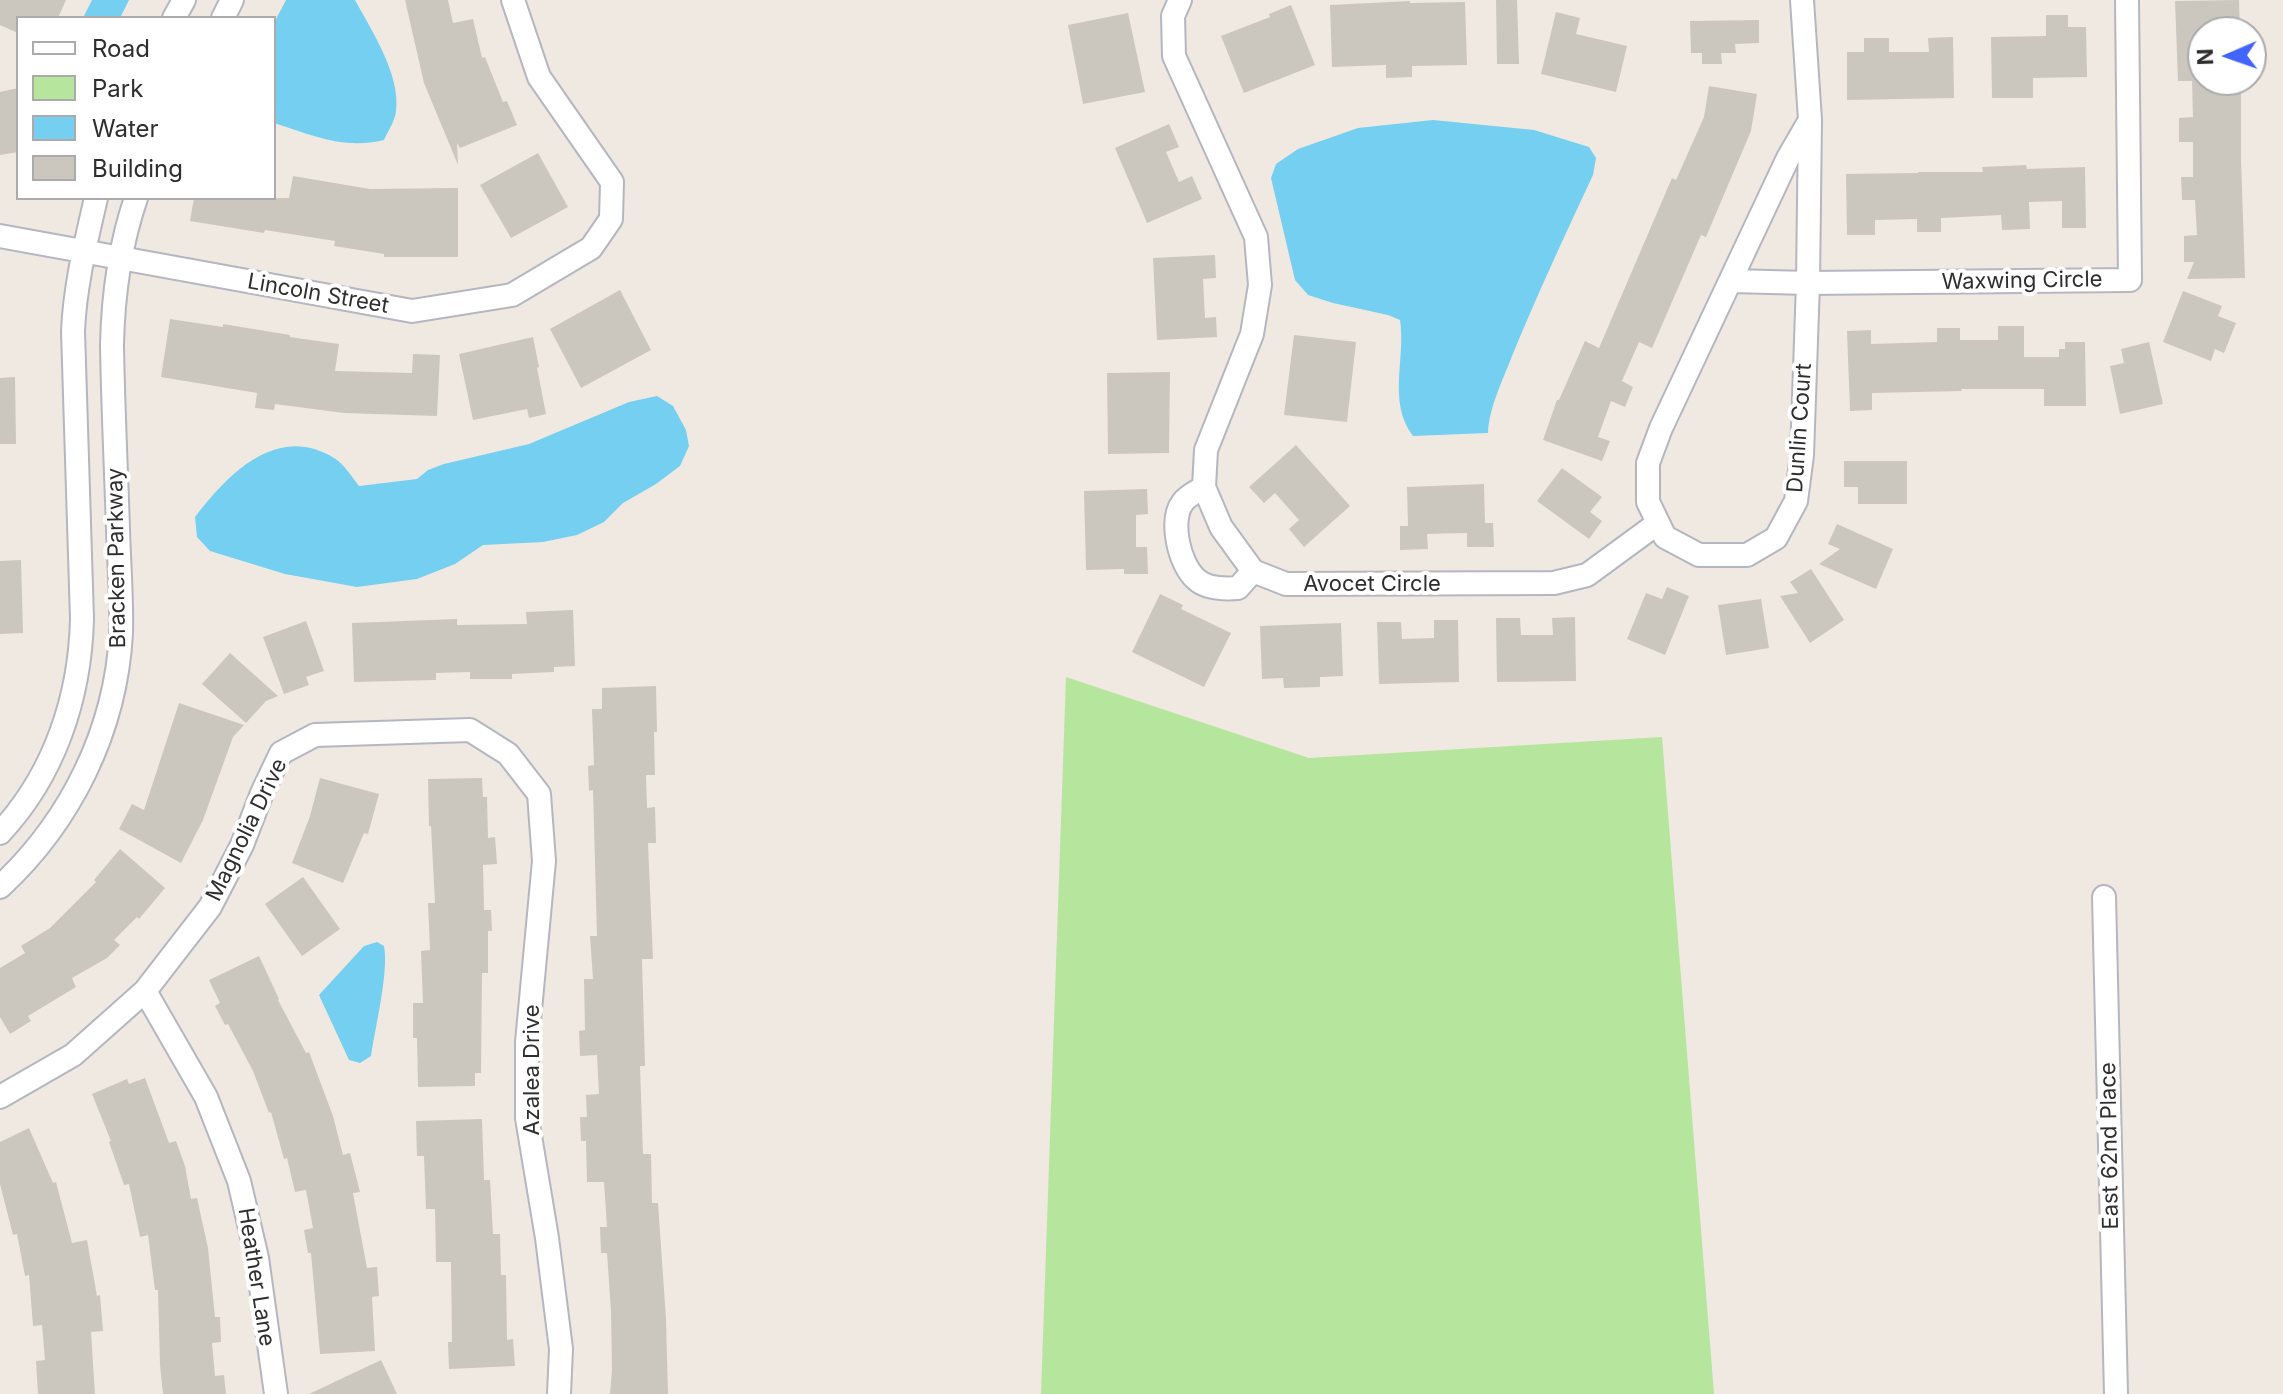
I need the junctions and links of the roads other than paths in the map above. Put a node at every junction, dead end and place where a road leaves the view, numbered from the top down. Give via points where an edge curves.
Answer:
1 (513, 0) edge
2 (1180, 0) edge
3 (1802, 0) edge
4 (2127, 0) edge
5 (1810, 120) junction
6 (96, 200) edge
7 (135, 200) edge
8 (0, 236) edge
9 (83, 252) junction
10 (120, 259) junction
11 (1731, 281) junction
12 (1808, 283) junction
13 (1204, 487) junction
14 (1658, 523) junction
15 (1253, 571) junction
16 (539, 794) joint
17 (0, 833) edge
18 (0, 887) edge
19 (2104, 897) dead end
20 (145, 991) junction
21 (0, 1097) edge
22 (276, 1394) edge
23 (559, 1394) edge
24 (2116, 1394) edge

1 - 10 street, Lincoln Street via 539,77 612,182 611,219 591,248 512,295 412,311
2 - 13 street via 1173,16 1174,56 1256,237 1260,285 1252,334 1206,450
3 - 5 street, Dunlin Court
4 - 12 street, Waxwing Circle via 2130,280
5 - 11 street
5 - 12 street, Dunlin Court
6 - 9 street, Bracken Parkway
7 - 10 street, Bracken Parkway
8 - 9 street, Lincoln Street
9 - 10 street, Lincoln Street
9 - 17 street, Bracken Parkway via 73,331 80,660 71,703 49,761
10 - 18 street, Bracken Parkway via 112,345 121,632 114,685 101,735 67,806 35,852
11 - 12 street, Waxwing Circle
11 - 14 street via 1648,463 1648,502
12 - 14 street, Dunlin Court via 1802,455 1796,501 1776,538 1747,555 1699,555 1665,537
13 - 15 street via 1221,527
13 - 15 street via 1182,502 1176,526 1179,552 1196,580 1219,589 1238,588
14 - 15 street, Avocet Circle via 1587,575 1554,583 1286,584
16 - 20 street, Magnolia Drive via 508,754 470,730 315,735 281,753 210,907
16 - 23 street, Azalea Drive via 544,861 527,1042 527,1118 561,1349
19 - 24 street, East 62nd Place
20 - 21 street, Magnolia Drive via 73,1055
20 - 22 street, Heather Lane via 206,1097 239,1181 257,1258

